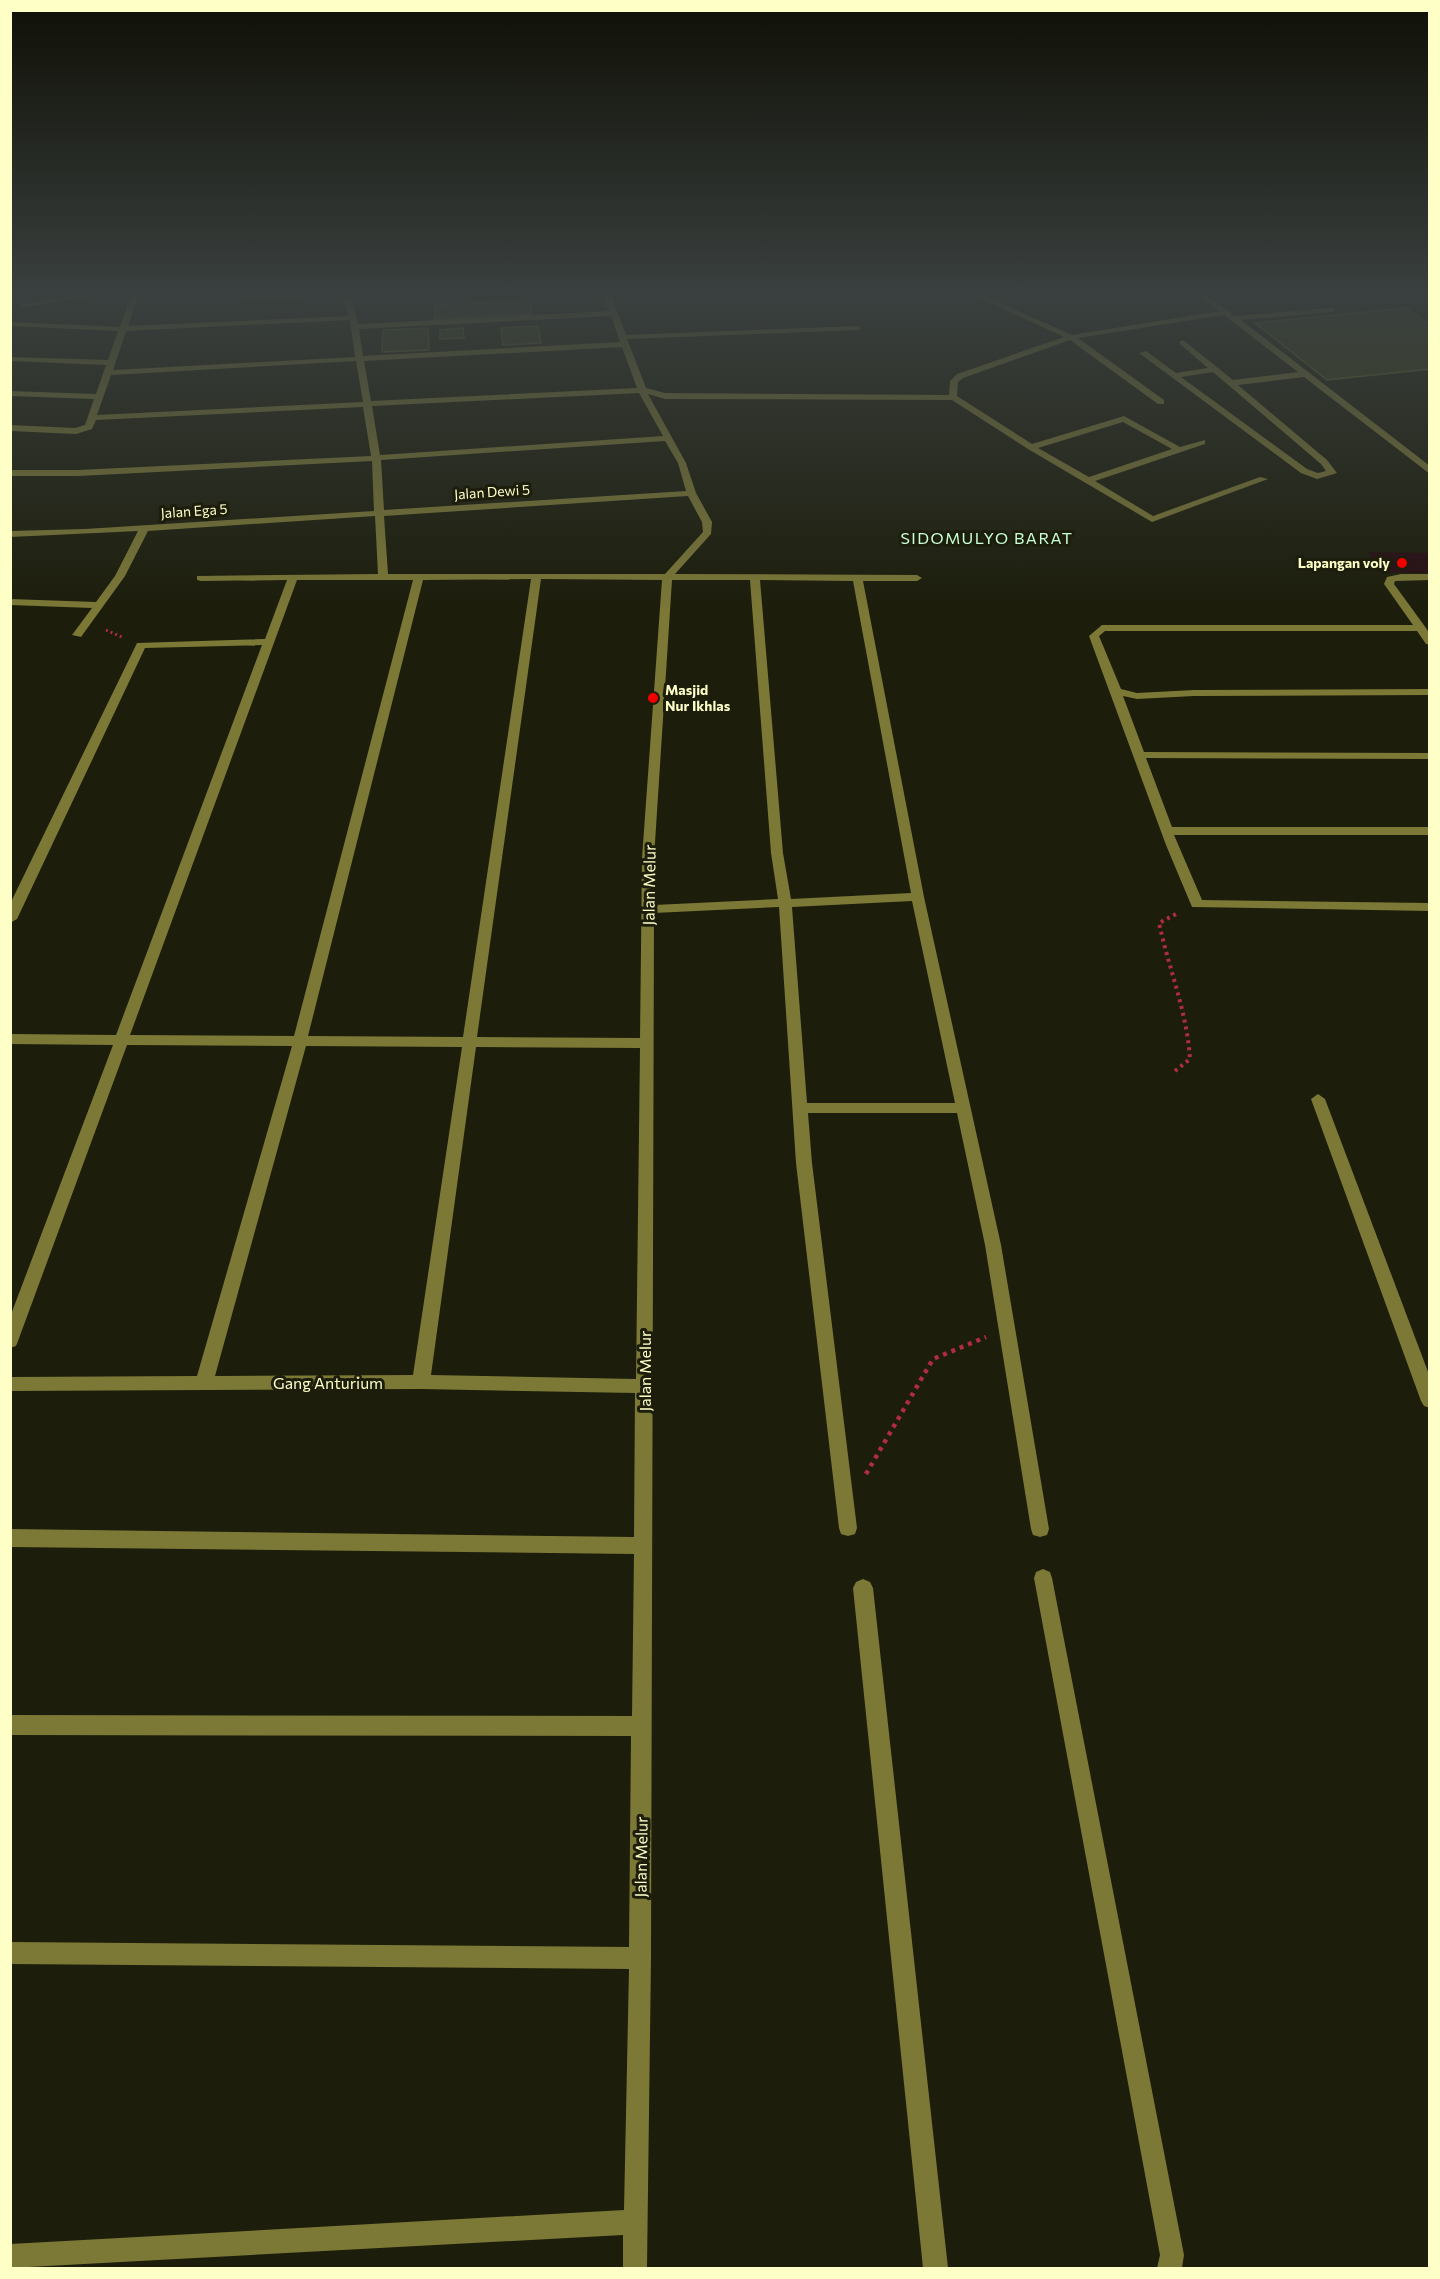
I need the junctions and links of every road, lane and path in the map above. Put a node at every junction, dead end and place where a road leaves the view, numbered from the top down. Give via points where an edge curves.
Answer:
1 (98, 398) edge
2 (365, 398) edge
3 (488, 398) edge
4 (647, 398) edge
5 (955, 398) edge
6 (1156, 398) edge
7 (1204, 398) edge
8 (1241, 398) edge
9 (1336, 398) edge
10 (1161, 402) dead end
11 (1244, 403) junction
12 (366, 405) junction
13 (1216, 407) junction
14 (93, 418) junction
15 (10, 428) edge
16 (669, 438) junction
17 (1202, 442) dead end
18 (1030, 447) junction
19 (1178, 449) junction
20 (376, 458) junction
21 (1429, 470) edge
22 (10, 473) edge
23 (1263, 479) dead end
24 (1087, 481) junction
25 (692, 493) junction
26 (380, 512) junction
27 (145, 528) junction
28 (10, 534) edge
29 (383, 576) junction
30 (536, 576) junction
31 (419, 577) junction
32 (668, 577) junction
33 (755, 577) junction
34 (1430, 577) edge
35 (201, 578) dead end
36 (293, 578) junction
37 (856, 578) junction
38 (917, 578) dead end
39 (10, 602) edge
40 (100, 605) junction
41 (87, 622) junction
42 (1421, 628) junction
43 (77, 635) dead end
44 (268, 642) junction
45 (1430, 642) edge
46 (141, 645) junction
47 (1116, 691) junction
48 (1430, 692) edge
49 (1142, 755) junction
50 (1430, 756) edge
51 (1167, 831) junction
52 (1430, 831) edge
53 (918, 897) junction
54 (785, 904) junction
55 (1197, 904) junction
56 (1430, 906) edge
57 (648, 909) junction
58 (10, 920) edge
59 (10, 1039) edge
60 (122, 1040) junction
61 (300, 1041) junction
62 (469, 1042) junction
63 (647, 1043) junction
64 (1175, 1071) dead end
65 (1318, 1098) dead end
66 (799, 1108) junction
67 (964, 1108) junction
68 (1006, 1328) junction
69 (10, 1341) edge
70 (421, 1382) junction
71 (204, 1383) junction
72 (10, 1384) edge
73 (645, 1386) junction
74 (1430, 1401) edge
75 (847, 1519) joint
76 (1040, 1528) dead end
77 (10, 1538) edge
78 (643, 1546) junction
79 (1043, 1578) dead end
80 (863, 1588) dead end
81 (10, 1725) edge
82 (642, 1726) junction
83 (10, 1953) edge
84 (640, 1958) junction
85 (636, 2222) junction
86 (10, 2257) edge
87 (635, 2268) edge
88 (936, 2268) edge
89 (1170, 2268) edge

1 - 14 street
2 - 12 street
3 - 12 street
4 - 16 street
5 - 18 street
6 - 10 street
7 - 13 street
8 - 11 street
9 - 21 street
11 - 13 street
11 - 13 street via 1324,462 1332,473 1317,476 1304,471
12 - 14 street
12 - 20 street
14 - 15 street via 89,427 82,430
16 - 20 street
16 - 25 street
17 - 19 street
18 - 19 street via 1124,419
18 - 24 street
19 - 24 street
20 - 22 street
20 - 26 street
23 - 24 street via 1152,519
25 - 26 street, Jalan Dewi 5
25 - 32 street via 708,532
26 - 27 street, Jalan Ega 5
26 - 29 street
27 - 28 street, Jalan Ega 5
27 - 40 street
29 - 31 street
29 - 36 street
30 - 31 street
30 - 32 street
30 - 62 street
31 - 61 street
32 - 33 street
32 - 57 street, Jalan Melur via 648,858
33 - 37 street
33 - 54 street via 777,853
34 - 42 street via 1401,576 1391,579 1389,584
35 - 36 street
36 - 44 street
37 - 38 street
37 - 53 street
39 - 40 street
40 - 41 street
41 - 43 street
41 - 46 path
42 - 45 street
42 - 47 street via 1102,628 1094,636
44 - 46 street
44 - 60 street
46 - 58 street
47 - 48 street via 1137,696
47 - 49 street
49 - 50 street
49 - 51 street
51 - 52 street
51 - 55 street
53 - 54 street
53 - 67 street
54 - 57 street
54 - 66 street
55 - 56 street
55 - 64 path via 1159,923 1190,1035 1190,1059
57 - 63 street, Jalan Melur
59 - 60 street
60 - 61 street
60 - 69 street
61 - 62 street
61 - 71 street
62 - 63 street
62 - 70 street
63 - 73 street, Jalan Melur
65 - 74 street
66 - 67 street
66 - 75 street
67 - 68 street
68 - 75 path via 933,1359
68 - 76 street
70 - 71 street, Gang Anturium
70 - 73 street, Gang Anturium
71 - 72 street, Gang Anturium
73 - 78 street, Jalan Melur
77 - 78 street
78 - 82 street, Jalan Melur
79 - 89 street via 1172,2255
80 - 88 street
81 - 82 street
82 - 84 street, Jalan Melur
83 - 84 street
84 - 85 street, Jalan Melur
85 - 86 street
85 - 87 street, Jalan Melur

